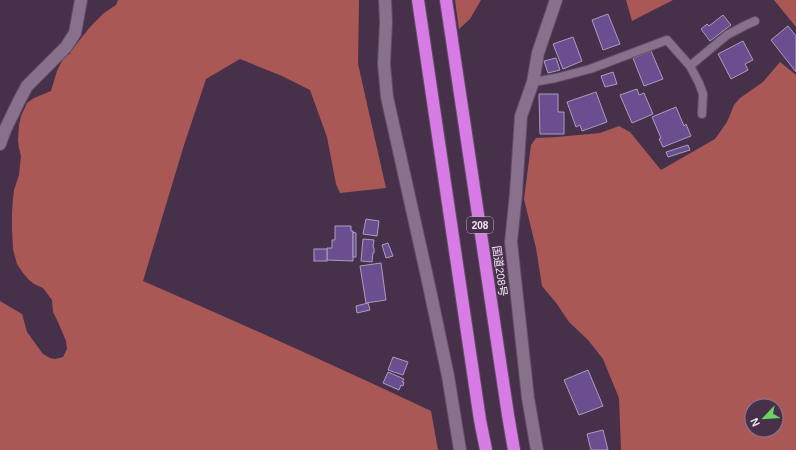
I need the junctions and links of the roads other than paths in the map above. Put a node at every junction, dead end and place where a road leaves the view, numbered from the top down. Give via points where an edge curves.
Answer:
1 (81, 0) edge
2 (385, 0) edge
3 (418, 0) edge
4 (446, 0) edge
5 (556, 0) edge
6 (755, 21) dead end
7 (690, 66) junction
8 (533, 82) junction
9 (702, 114) dead end
10 (0, 144) edge
11 (460, 450) edge
12 (486, 450) edge
13 (514, 450) edge
14 (537, 450) edge

1 - 10 street via 75,33 66,47 27,86
2 - 11 street via 384,64 387,96 448,376
3 - 12 highway, 208
4 - 13 highway, 国道208号 / 208
5 - 8 street via 538,52
6 - 7 lane via 727,35
7 - 8 lane via 667,40 590,69
7 - 9 lane via 703,94
8 - 14 street via 521,116 511,242 528,398

